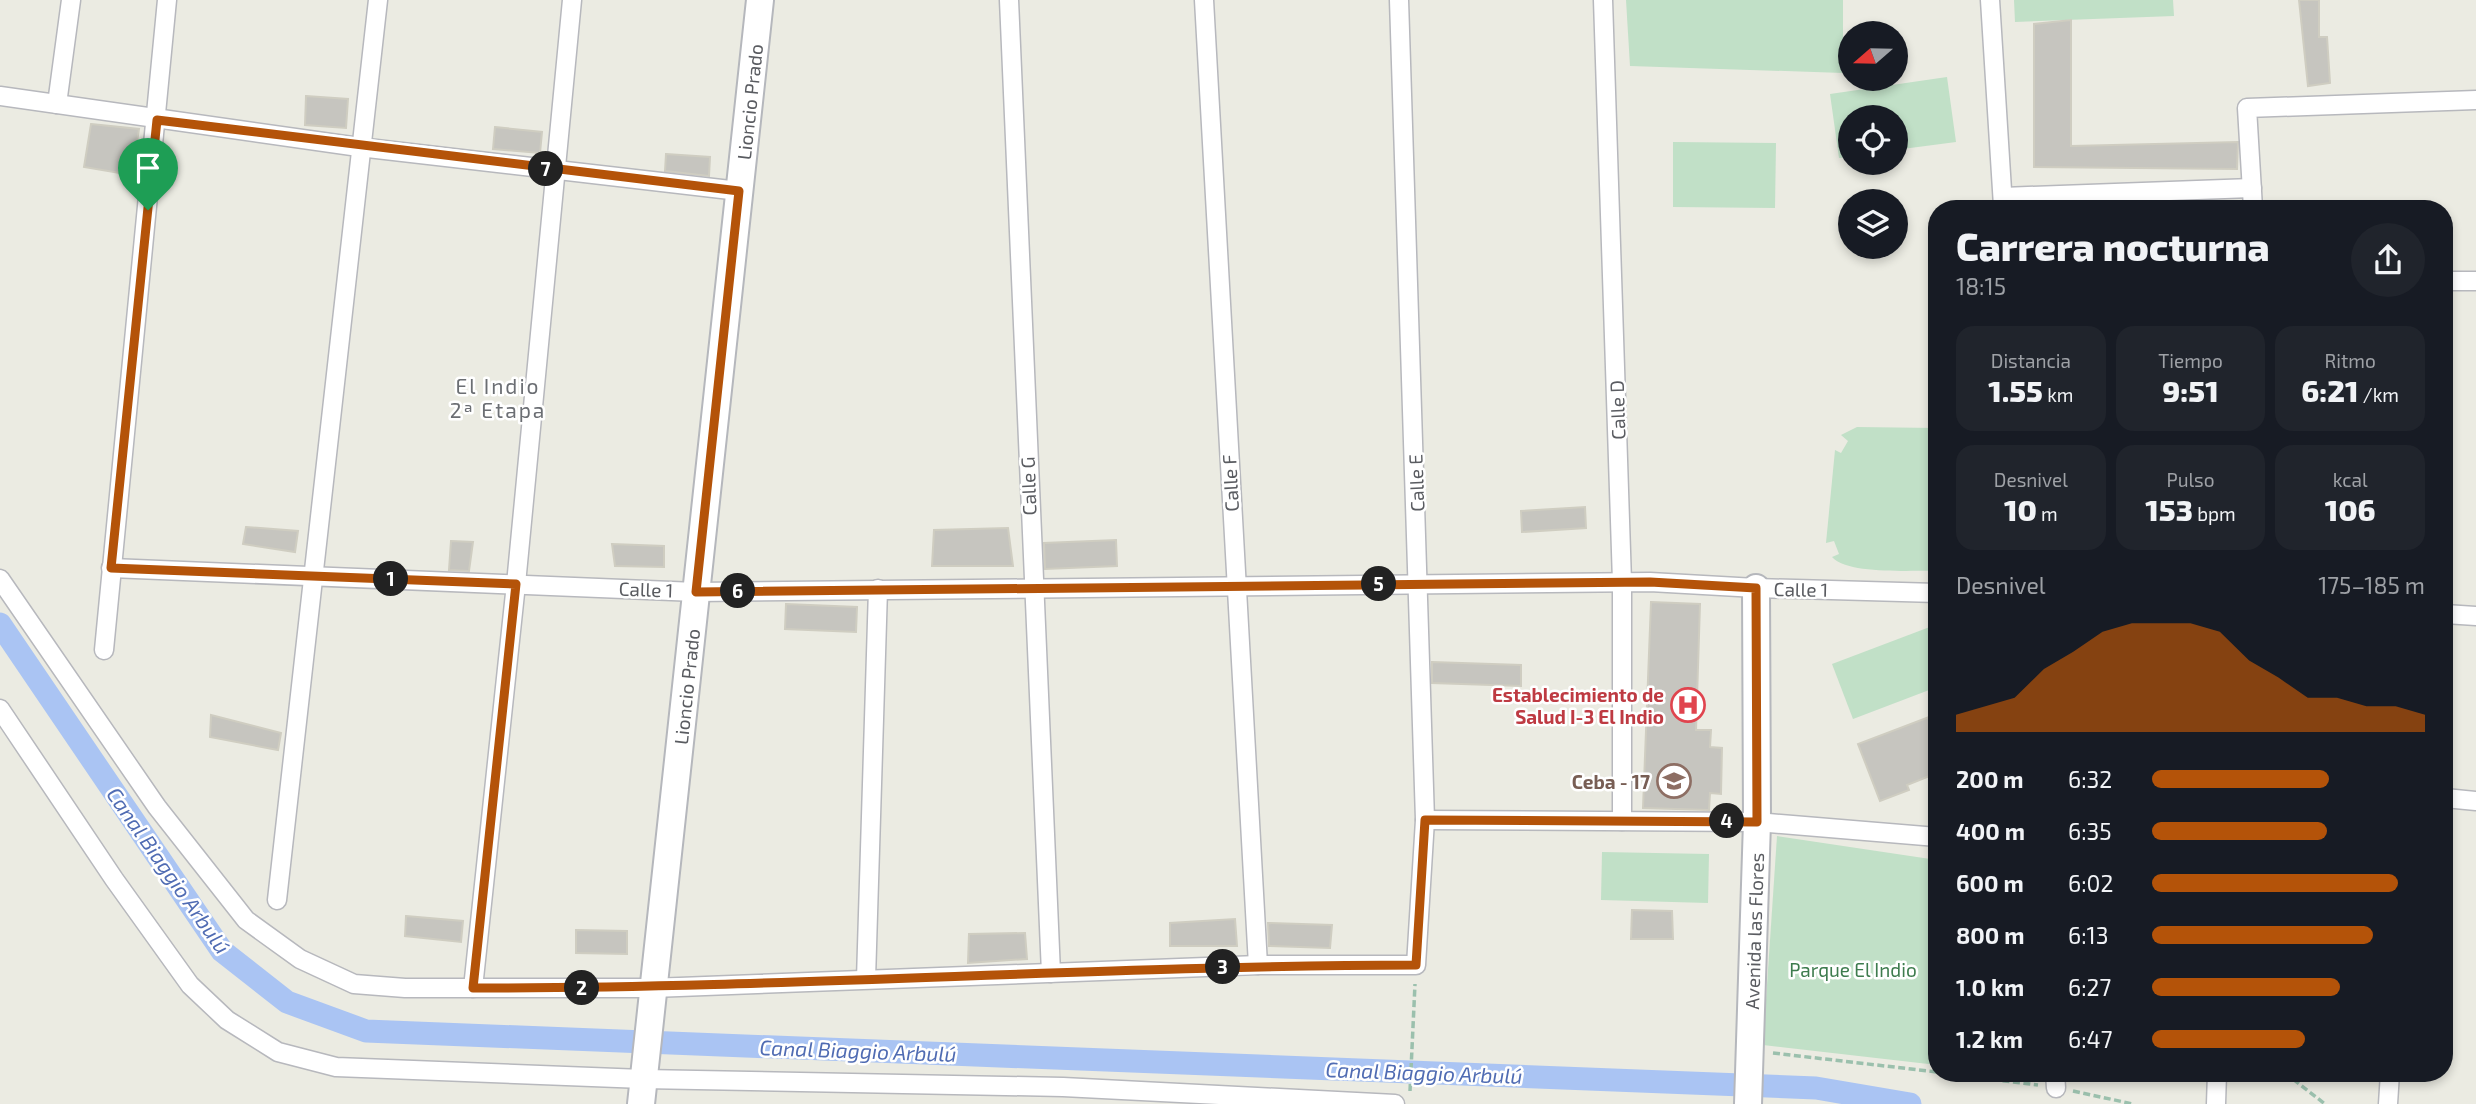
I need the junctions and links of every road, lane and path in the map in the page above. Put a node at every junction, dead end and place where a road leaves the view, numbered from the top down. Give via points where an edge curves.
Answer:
1 (71, 0) edge
2 (167, 0) edge
3 (378, 0) edge
4 (572, 0) edge
5 (760, 0) edge
6 (1009, 0) edge
7 (1204, 0) edge
8 (1399, 0) edge
9 (1603, 0) edge
10 (1990, 0) edge
11 (0, 96) edge
12 (2476, 100) edge
13 (57, 104) junction
14 (157, 120) junction
15 (359, 147) junction
16 (557, 170) junction
17 (2252, 188) junction
18 (739, 191) junction
19 (2003, 200) edge
20 (2053, 200) edge
21 (2253, 200) edge
22 (2453, 281) edge
23 (2476, 281) edge
24 (111, 568) junction
25 (314, 576) junction
26 (0, 579) edge
27 (1622, 582) junction
28 (516, 584) junction
29 (1419, 584) junction
30 (1236, 586) junction
31 (1032, 588) junction
32 (1756, 588) junction
33 (878, 589) junction
34 (696, 592) junction
35 (1928, 593) edge
36 (2453, 614) edge
37 (2476, 615) edge
38 (104, 650) dead end
39 (0, 709) edge
40 (2453, 799) edge
41 (2476, 802) edge
42 (1425, 820) junction
43 (1622, 821) junction
44 (1757, 822) junction
45 (1928, 836) edge
46 (277, 900) dead end
47 (1258, 965) junction
48 (1416, 965) junction
49 (1051, 973) junction
50 (866, 979) junction
51 (473, 988) junction
52 (652, 995) junction
53 (1749, 1053) junction
54 (1928, 1071) edge
55 (2217, 1082) edge
56 (2297, 1082) edge
57 (2389, 1082) edge
58 (642, 1091) edge
59 (1403, 1100) edge
60 (1748, 1104) edge
61 (2216, 1104) edge
62 (2325, 1104) edge
63 (2388, 1104) edge

1 - 13 street
2 - 14 street
3 - 15 street
4 - 16 street
5 - 18 street, Lioncio Prado
6 - 31 street, Calle G
7 - 30 street, Calle F
8 - 29 street, Calle E
9 - 27 street, Calle D
10 - 19 street
11 - 13 street
12 - 17 street via 2247,108
13 - 14 street
14 - 15 street
14 - 24 street
15 - 16 street
15 - 25 street
16 - 18 street
16 - 28 street
17 - 20 street
17 - 21 street
18 - 34 street, Lioncio Prado
22 - 23 street
24 - 25 street, Calle 1
24 - 38 street
25 - 28 street, Calle 1
25 - 46 street
26 - 51 street via 157,807 246,920 300,959 354,984
27 - 29 street, Calle 1
27 - 32 street, Calle 1
27 - 43 street, Calle D
28 - 34 street, Calle 1
28 - 51 street
29 - 30 street, Calle 1
29 - 42 street, Calle E
30 - 31 street, Calle 1
30 - 47 street, Calle F
31 - 33 street, Calle 1
31 - 49 street, Calle G
32 - 35 street, Calle 1
32 - 44 street, Avenida las Flores
33 - 34 street, Calle 1
33 - 50 street
34 - 52 street, Lioncio Prado
36 - 37 street
39 - 58 street via 190,985 227,1020 278,1052 336,1067
40 - 41 street
42 - 43 street
42 - 48 street, Calle E
43 - 44 street
44 - 45 street
44 - 53 street, Avenida las Flores
47 - 48 street
47 - 49 street
48 - 59 path via 1413,1045
49 - 50 street
50 - 52 street
51 - 52 street
52 - 58 street, Lioncio Prado
53 - 54 path
53 - 60 street, Avenida las Flores
55 - 61 street
56 - 62 path
57 - 63 street
58 - 59 street via 1063,1087

